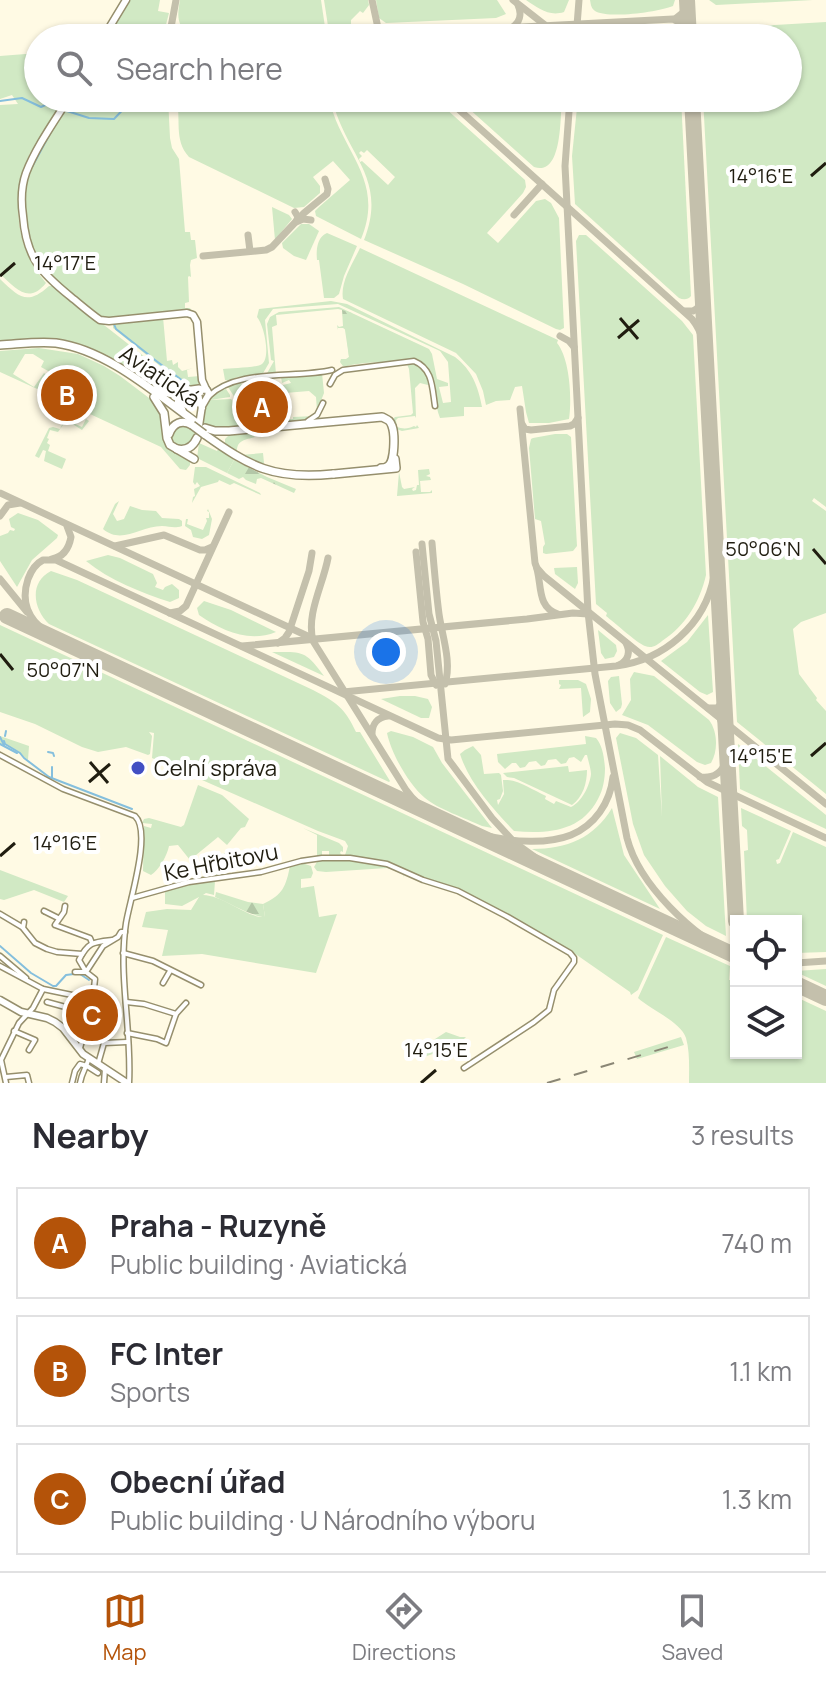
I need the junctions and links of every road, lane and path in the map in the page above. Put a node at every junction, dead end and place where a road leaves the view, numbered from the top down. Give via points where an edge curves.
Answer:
1 (126, 0) edge
2 (111, 24) edge
3 (61, 112) edge
4 (0, 348) edge
5 (332, 370) dead end
6 (129, 375) junction
7 (330, 384) dead end
8 (204, 393) junction
9 (154, 397) junction
10 (323, 403) dead end
11 (435, 406) dead end
12 (191, 421) junction
13 (290, 425) junction
14 (202, 433) junction
15 (176, 448) junction
16 (194, 459) junction
17 (0, 755) edge
18 (132, 898) junction
19 (65, 906) dead end
20 (44, 911) dead end
21 (0, 916) edge
22 (58, 918) junction
23 (123, 932) junction
24 (92, 943) junction
25 (101, 944) junction
26 (67, 953) junction
27 (123, 953) junction
28 (82, 954) junction
29 (0, 956) edge
30 (79, 960) junction
31 (92, 965) junction
32 (0, 966) edge
33 (170, 971) junction
34 (75, 972) dead end
35 (86, 972) junction
36 (95, 979) junction
37 (31, 983) junction
38 (163, 983) dead end
39 (201, 985) dead end
40 (43, 989) junction
41 (59, 993) junction
42 (93, 996) junction
43 (0, 1000) edge
44 (47, 1002) dead end
45 (126, 1002) junction
46 (186, 1003) dead end
47 (55, 1004) junction
48 (69, 1008) dead end
49 (28, 1014) junction
50 (176, 1014) junction
51 (14, 1031) junction
52 (127, 1033) junction
53 (127, 1042) junction
54 (29, 1050) dead end
55 (79, 1050) junction
56 (1, 1060) edge
57 (88, 1062) junction
58 (98, 1064) junction
59 (464, 1068) dead end
60 (102, 1071) junction
61 (6, 1080) edge
62 (29, 1083) edge
63 (72, 1083) edge
64 (80, 1083) edge
65 (104, 1083) edge
66 (128, 1083) edge

1 - 2 street
3 - 8 street via 23,183 31,256 51,281 100,320 192,314
4 - 6 main road, Aviatická via 44,342 71,346
4 - 9 main road, Aviatická via 74,351
5 - 8 street via 237,380
6 - 8 main road via 158,392
6 - 12 main road, Aviatická
7 - 11 street via 342,370 414,361 426,369
8 - 12 main road via 178,399
8 - 14 street
9 - 12 main road, Aviatická
9 - 16 main road via 165,416 170,445
10 - 13 street via 314,419
12 - 14 main road, Aviatická, bridge
12 - 15 main road via 171,429 169,439
13 - 14 main road, Aviatická
13 - 14 main road, Aviatická via 387,419 394,445 391,463 335,473 283,474 252,465
14 - 15 main road via 190,448
14 - 16 street
15 - 16 main road
17 - 18 street via 139,823
18 - 23 street
18 - 59 street, Ke Hřbitovu via 189,882 316,859 350,858 392,866 470,896 572,954 574,962 554,990 549,1010
19 - 22 street
20 - 22 street
21 - 26 street via 24,925 35,943
22 - 24 street via 55,925 82,933
23 - 25 street
23 - 27 street
24 - 25 street
24 - 28 street
25 - 31 street
26 - 28 street
26 - 30 street
27 - 33 street
27 - 45 street
28 - 30 street
29 - 37 street
30 - 35 street
31 - 35 street
31 - 36 street
32 - 37 street
33 - 38 street
33 - 39 street
34 - 35 street
35 - 36 street
36 - 42 street
37 - 40 street
40 - 41 street
40 - 49 street
41 - 42 street
41 - 47 street
42 - 55 street
43 - 49 street
44 - 47 street
45 - 50 street
45 - 52 street
46 - 50 street
47 - 48 street
49 - 51 street
49 - 55 street via 55,1022
50 - 52 street via 166,1043
51 - 54 street via 35,1040
51 - 56 street
52 - 53 street
53 - 58 street via 104,1043
53 - 66 street
55 - 57 street
56 - 61 street
57 - 58 street
57 - 60 street
57 - 63 street via 80,1064
57 - 64 street
58 - 60 street
60 - 65 street
60 - 66 street
61 - 62 street via 27,1075

